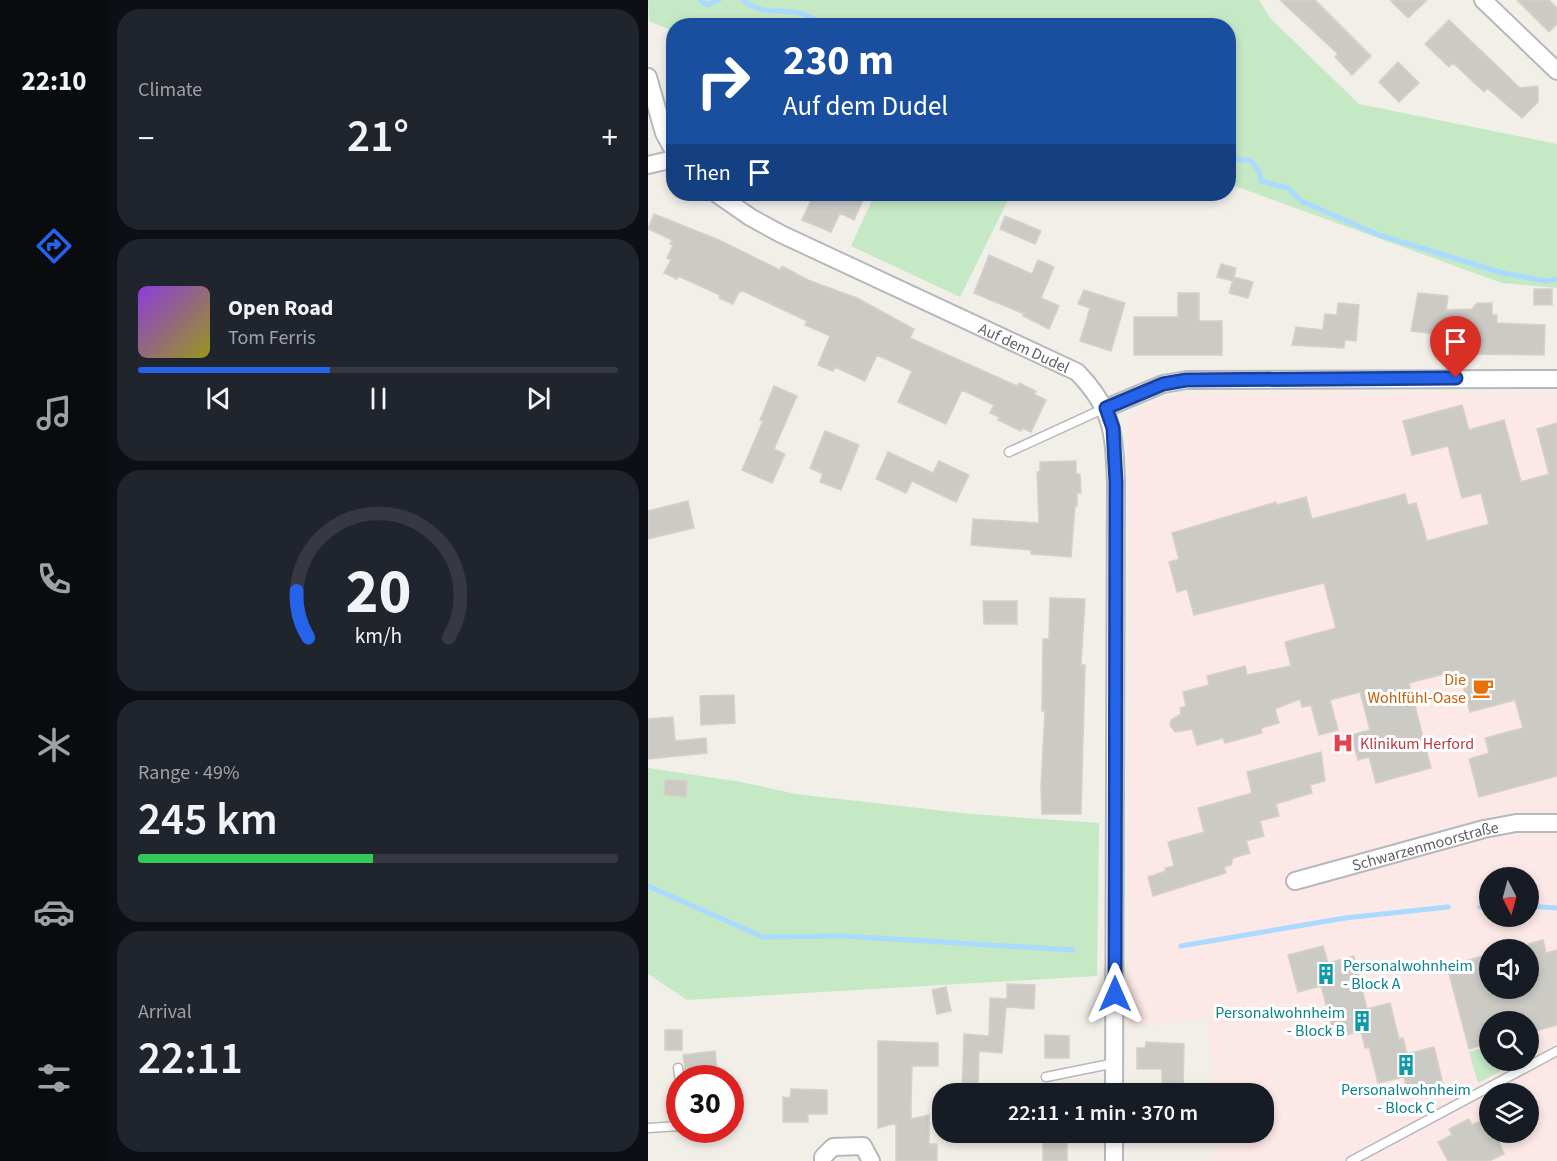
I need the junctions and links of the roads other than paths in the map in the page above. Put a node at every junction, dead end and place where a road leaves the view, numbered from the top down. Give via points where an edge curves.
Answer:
1 (1483, 0) edge
2 (1557, 71) edge
3 (648, 77) edge
4 (666, 137) edge
5 (666, 161) edge
6 (648, 165) edge
7 (727, 201) edge
8 (1557, 379) edge
9 (1106, 408) junction
10 (1009, 452) dead end
11 (1557, 823) edge
12 (1295, 881) dead end
13 (1557, 1051) edge
14 (1114, 1064) junction
15 (1046, 1077) dead end
16 (1114, 1083) edge
17 (666, 1127) edge
18 (648, 1128) edge
19 (1114, 1143) edge
20 (823, 1161) edge
21 (871, 1161) edge
22 (1114, 1161) edge
23 (1351, 1161) edge

1 - 2 street
3 - 4 street
5 - 6 street
7 - 9 street, Auf dem Dudel via 782,234 1077,372
8 - 9 street via 1186,380 1163,384
9 - 10 lane
9 - 14 street via 1113,428 1116,482
11 - 12 street, Schwarzenmoorstraße via 1516,823 1484,829
13 - 23 lane
14 - 15 lane
14 - 16 street
17 - 18 lane
19 - 22 street
20 - 21 street via 833,1147 863,1146

